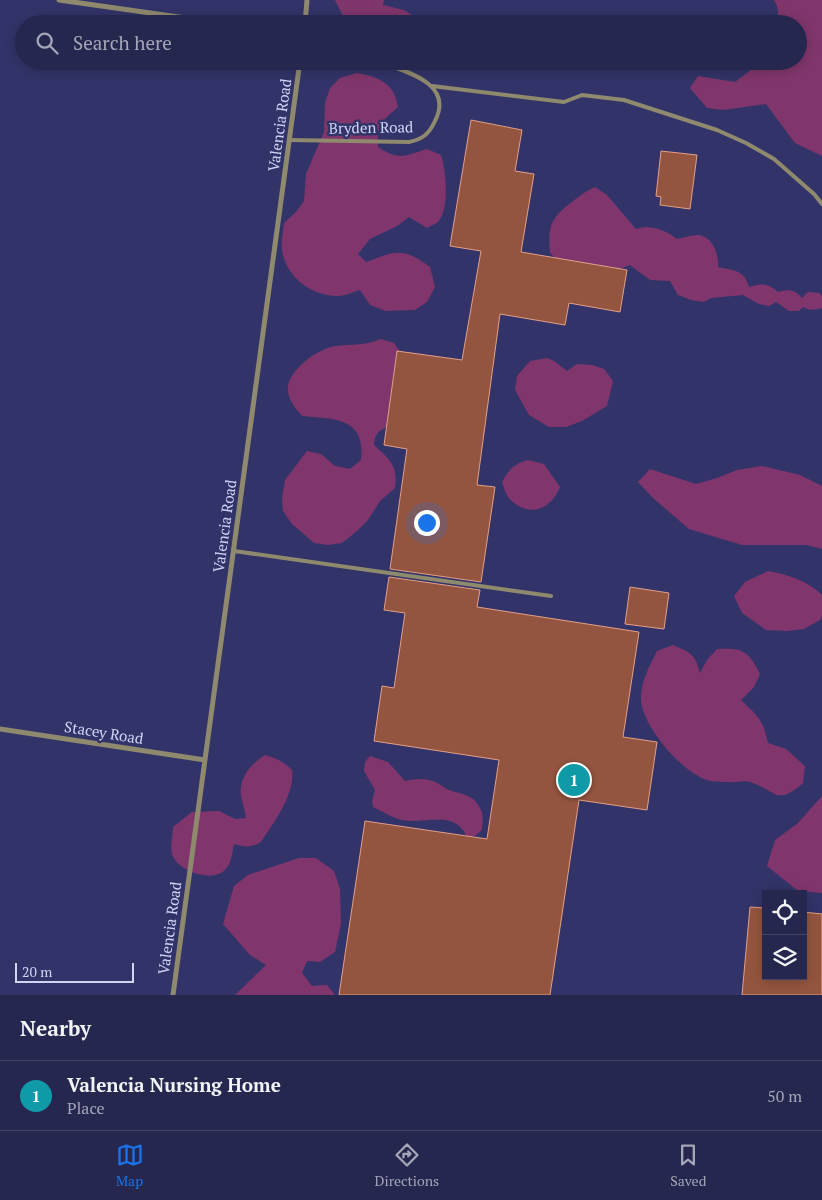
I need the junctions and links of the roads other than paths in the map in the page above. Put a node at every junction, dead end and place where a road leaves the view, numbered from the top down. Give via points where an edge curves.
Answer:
1 (59, 0) edge
2 (307, 0) edge
3 (165, 15) edge
4 (306, 15) edge
5 (299, 70) edge
6 (401, 70) edge
7 (432, 86) junction
8 (289, 140) junction
9 (822, 204) edge
10 (234, 551) junction
11 (551, 596) dead end
12 (0, 729) edge
13 (205, 760) junction
14 (173, 995) edge

1 - 3 street
2 - 4 street
5 - 8 street, Valencia Road
6 - 7 lane via 423,78
7 - 8 lane, Bryden Road via 438,96 439,113 421,139 409,142
7 - 9 lane via 564,102 582,95 624,100 746,143 774,159
8 - 10 street, Valencia Road
10 - 11 lane
10 - 13 street, Valencia Road
12 - 13 street, Stacey Road
13 - 14 street, Valencia Road

